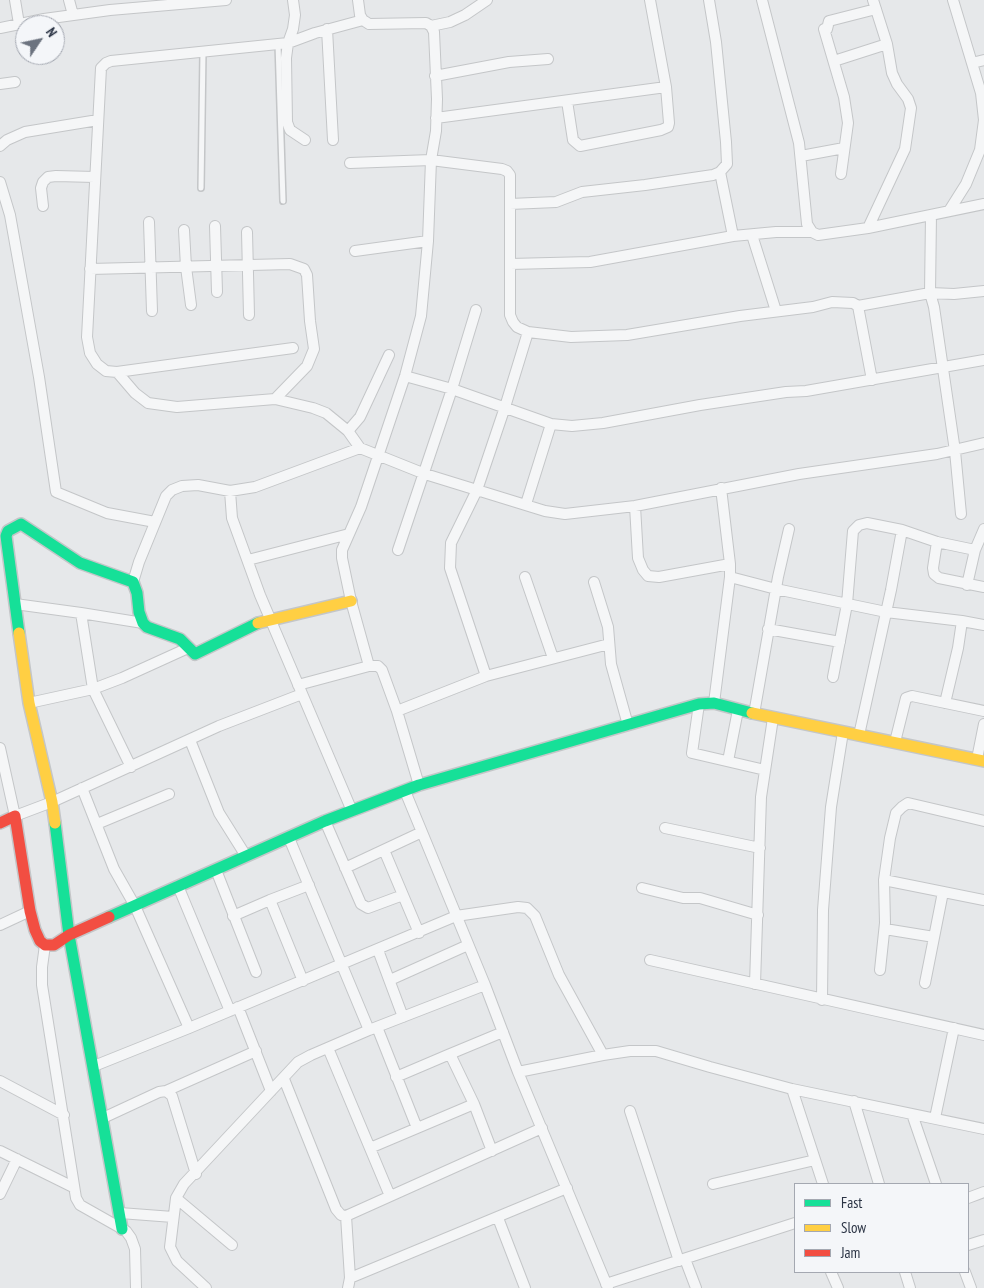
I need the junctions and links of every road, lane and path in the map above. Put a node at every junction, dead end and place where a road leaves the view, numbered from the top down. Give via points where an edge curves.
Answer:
1 (15, 0) edge
2 (70, 0) edge
3 (226, 0) edge
4 (294, 0) edge
5 (358, 0) edge
6 (487, 0) edge
7 (650, 0) edge
8 (710, 0) edge
9 (762, 0) edge
10 (953, 0) edge
11 (185, 2) edge
12 (149, 4) edge
13 (875, 4) edge
14 (109, 5) edge
15 (17, 15) edge
16 (72, 15) junction
17 (65, 16) edge
18 (363, 20) junction
19 (15, 25) edge
20 (432, 26) junction
21 (0, 28) edge
22 (327, 29) junction
23 (283, 43) junction
24 (887, 44) junction
25 (203, 51) junction
26 (548, 58) dead end
27 (984, 60) edge
28 (834, 61) junction
29 (972, 63) junction
30 (435, 76) junction
31 (15, 82) dead end
32 (0, 84) edge
33 (666, 87) junction
34 (567, 101) junction
35 (436, 118) junction
36 (98, 120) junction
37 (304, 140) dead end
38 (333, 140) dead end
39 (0, 146) edge
40 (844, 148) junction
41 (801, 156) junction
42 (431, 160) junction
43 (350, 163) dead end
44 (720, 172) junction
45 (841, 174) dead end
46 (95, 177) junction
47 (0, 182) edge
48 (201, 188) dead end
49 (283, 201) dead end
50 (510, 204) junction
51 (984, 204) edge
52 (43, 206) dead end
53 (949, 211) junction
54 (931, 215) junction
55 (149, 222) dead end
56 (215, 226) dead end
57 (868, 228) junction
58 (184, 230) dead end
59 (247, 232) dead end
60 (812, 232) junction
61 (752, 235) junction
62 (733, 236) junction
63 (428, 241) junction
64 (355, 251) dead end
65 (510, 264) junction
66 (248, 266) junction
67 (186, 267) junction
68 (216, 267) junction
69 (150, 268) junction
70 (90, 269) junction
71 (984, 291) edge
72 (217, 292) dead end
73 (930, 293) junction
74 (191, 305) dead end
75 (858, 306) junction
76 (476, 310) dead end
77 (152, 311) dead end
78 (776, 311) junction
79 (249, 314) dead end
80 (528, 332) junction
81 (293, 348) dead end
82 (389, 355) dead end
83 (984, 360) edge
84 (943, 368) junction
85 (117, 372) junction
86 (405, 376) junction
87 (872, 380) junction
88 (452, 389) junction
89 (275, 398) junction
90 (506, 408) junction
91 (551, 424) junction
92 (348, 431) junction
93 (984, 443) edge
94 (360, 448) junction
95 (955, 451) junction
96 (378, 456) junction
97 (425, 474) junction
98 (720, 488) junction
99 (477, 490) junction
100 (230, 491) junction
101 (526, 504) junction
102 (635, 506) junction
103 (961, 514) dead end
104 (155, 522) junction
105 (789, 529) dead end
106 (984, 529) edge
107 (902, 530) junction
108 (349, 534) junction
109 (937, 542) junction
110 (4, 549) edge
111 (398, 550) dead end
112 (974, 550) junction
113 (248, 560) junction
114 (730, 564) junction
115 (730, 577) junction
116 (526, 578) dead end
117 (133, 582) junction
118 (594, 582) dead end
119 (967, 584) junction
120 (984, 587) edge
121 (776, 589) junction
122 (351, 602) junction
123 (15, 604) junction
124 (847, 604) junction
125 (886, 612) junction
126 (81, 613) junction
127 (271, 620) junction
128 (962, 621) junction
129 (143, 623) junction
130 (984, 625) edge
131 (768, 629) junction
132 (840, 642) junction
133 (609, 644) junction
134 (188, 648) junction
135 (553, 658) junction
136 (369, 666) junction
137 (486, 676) junction
138 (833, 677) dead end
139 (93, 689) junction
140 (300, 689) junction
141 (29, 703) junction
142 (714, 703) junction
143 (945, 703) junction
144 (699, 704) junction
145 (738, 710) junction
146 (397, 711) junction
147 (984, 711) edge
148 (754, 714) junction
149 (773, 718) junction
150 (984, 724) edge
151 (628, 725) junction
152 (843, 732) junction
153 (860, 735) junction
154 (190, 740) junction
155 (895, 742) junction
156 (0, 748) edge
157 (980, 760) edge
158 (728, 761) junction
159 (131, 767) junction
160 (765, 770) junction
161 (419, 785) junction
162 (82, 788) junction
163 (405, 791) junction
164 (169, 794) dead end
165 (52, 802) junction
166 (352, 811) junction
167 (15, 816) junction
168 (325, 821) junction
169 (984, 821) edge
170 (0, 823) edge
171 (97, 824) junction
172 (665, 828) dead end
173 (422, 832) junction
174 (289, 838) junction
175 (760, 848) junction
176 (384, 850) junction
177 (246, 856) junction
178 (345, 868) junction
179 (216, 870) junction
180 (884, 880) junction
181 (309, 885) junction
182 (178, 886) junction
183 (642, 888) dead end
184 (944, 892) junction
185 (403, 894) junction
186 (270, 900) junction
187 (984, 900) edge
188 (135, 906) junction
189 (30, 911) junction
190 (758, 915) junction
191 (233, 916) junction
192 (456, 916) junction
193 (0, 925) edge
194 (884, 929) junction
195 (419, 932) junction
196 (69, 935) junction
197 (934, 937) junction
198 (45, 945) junction
199 (468, 945) junction
200 (378, 950) junction
201 (650, 960) dead end
202 (342, 965) junction
203 (880, 970) dead end
204 (256, 972) dead end
205 (390, 980) junction
206 (303, 981) junction
207 (925, 983) dead end
208 (485, 984) junction
209 (755, 984) junction
210 (822, 1000) junction
211 (234, 1009) junction
212 (403, 1018) junction
213 (189, 1028) junction
214 (954, 1028) junction
215 (373, 1029) junction
216 (503, 1032) junction
217 (984, 1035) edge
218 (328, 1048) junction
219 (256, 1052) junction
220 (450, 1054) junction
221 (603, 1055) junction
222 (94, 1066) junction
223 (518, 1072) junction
224 (396, 1077) junction
225 (284, 1079) junction
226 (0, 1081) edge
227 (792, 1089) junction
228 (166, 1091) junction
229 (271, 1091) junction
230 (854, 1101) junction
231 (474, 1104) junction
232 (630, 1111) dead end
233 (912, 1114) junction
234 (64, 1115) junction
235 (103, 1118) junction
236 (935, 1118) junction
237 (417, 1128) junction
238 (542, 1128) junction
239 (984, 1129) edge
240 (370, 1148) junction
241 (0, 1151) edge
242 (492, 1151) junction
243 (17, 1159) junction
244 (815, 1160) junction
245 (196, 1174) junction
246 (823, 1183) edge
247 (879, 1183) edge
248 (936, 1183) edge
249 (713, 1184) dead end
250 (73, 1187) junction
251 (567, 1188) junction
252 (984, 1192) edge
253 (0, 1194) edge
254 (390, 1196) junction
255 (176, 1198) junction
256 (969, 1198) edge
257 (120, 1213) junction
258 (346, 1216) junction
259 (173, 1217) junction
260 (498, 1218) junction
261 (794, 1222) edge
262 (122, 1229) junction
263 (984, 1240) edge
264 (232, 1245) dead end
265 (969, 1245) edge
266 (682, 1260) junction
267 (830, 1273) edge
268 (906, 1273) edge
269 (966, 1273) edge
270 (349, 1283) edge
271 (607, 1286) edge
272 (136, 1288) edge
273 (206, 1288) edge
274 (525, 1288) edge
275 (696, 1288) edge
276 (838, 1288) edge
277 (910, 1288) edge
278 (971, 1288) edge

1 - 15 street
2 - 16 street
3 - 11 street
4 - 23 street via 293,29
5 - 18 street
6 - 20 street via 465,15
7 - 33 street
8 - 44 street via 726,142 727,164
9 - 41 street
10 - 29 street
11 - 12 street
12 - 14 street
13 - 24 street
13 - 28 street via 829,22 824,29
14 - 16 street
16 - 17 street
18 - 20 street via 370,24 426,23
18 - 22 street
19 - 21 street
20 - 30 street
22 - 23 street
22 - 38 street
23 - 25 street
23 - 37 street via 287,122 290,130
23 - 49 lane
24 - 28 street
24 - 57 street via 892,73 910,103 910,124 905,149
25 - 36 street via 106,63 100,74
25 - 48 lane
26 - 30 street via 518,60
27 - 29 street
28 - 40 street via 848,123
29 - 53 street via 981,93 984,120 980,150 966,184
30 - 35 street
31 - 32 street
33 - 34 street
33 - 34 street via 668,127 580,146 573,140
34 - 35 street
35 - 42 street
36 - 39 street via 25,132
36 - 46 street
40 - 41 street
40 - 45 street
41 - 60 street via 808,224
42 - 43 street
42 - 50 street via 502,169 510,175
42 - 63 street
44 - 50 street via 582,192 556,202
44 - 62 street
46 - 52 street via 48,178 41,188
46 - 70 street
47 - 104 street via 12,225 56,492 107,512
50 - 65 street
51 - 53 street
53 - 54 street
54 - 57 street
54 - 73 street
55 - 69 street
56 - 68 street
57 - 60 street
58 - 67 street
59 - 66 street
60 - 61 street
61 - 62 street
61 - 78 street
62 - 65 street via 590,262
63 - 64 street
63 - 86 street via 421,316
65 - 80 street via 510,315 517,327
66 - 68 street
66 - 79 street
66 - 89 street via 290,264 304,269 307,275 314,349 307,366
67 - 68 street
67 - 69 street
67 - 74 street
68 - 72 street
69 - 70 street
69 - 77 street
70 - 85 street via 87,337 90,353 106,371
71 - 73 street
73 - 75 street
73 - 84 street
75 - 78 street via 832,302
75 - 87 street
76 - 88 street
78 - 80 street via 627,335 571,337
80 - 90 street
81 - 85 street
82 - 92 street via 360,417
83 - 84 street
84 - 87 street
84 - 95 street
85 - 89 street via 135,393 148,403 161,406
86 - 88 street
86 - 96 street
87 - 91 street via 700,404 603,423
88 - 90 street
88 - 97 street
89 - 92 street via 326,413
90 - 91 street
90 - 99 street
91 - 101 street
92 - 94 street
93 - 95 street
94 - 96 street
94 - 100 street via 255,487
95 - 98 street
95 - 103 street
96 - 97 street
96 - 108 street
97 - 99 street
97 - 111 street
98 - 102 street
98 - 114 street
99 - 101 street
99 - 137 street via 451,543 449,561
100 - 104 street via 198,485 172,490
100 - 113 street via 232,518
101 - 102 street via 565,514
102 - 114 street via 638,558 648,576 659,577
104 - 117 street
105 - 121 street
106 - 112 street
107 - 109 street
107 - 124 street via 867,523 853,531
107 - 125 street
108 - 113 street
108 - 122 street via 342,558
109 - 112 street
109 - 119 street via 932,568 934,574
110 - 117 street via 8,530 21,524 80,562
110 - 123 street
112 - 119 street
113 - 127 street
114 - 115 street
115 - 121 street
115 - 142 street
116 - 135 street
117 - 129 street
118 - 133 street via 608,627
119 - 120 street
121 - 124 street
121 - 131 street
122 - 127 street
122 - 136 street
123 - 126 street
123 - 141 street
124 - 125 street
124 - 132 street
125 - 128 street
125 - 153 street
126 - 129 street
126 - 139 street
127 - 134 street via 195,654
127 - 140 street
128 - 130 street
128 - 143 street
129 - 134 street via 180,640
131 - 132 street
131 - 148 street
132 - 138 street
133 - 135 street
133 - 151 street via 611,664
134 - 139 street
135 - 137 street
136 - 140 street
136 - 146 street via 378,666 382,670
137 - 146 street
139 - 141 street
139 - 159 street
140 - 154 street
140 - 166 street
141 - 165 street
142 - 144 street
142 - 145 street
143 - 147 street
143 - 155 street via 912,696 906,698
144 - 151 street
144 - 158 street via 692,753
145 - 148 street
145 - 158 street
146 - 161 street
148 - 149 street
149 - 152 street
149 - 160 street
150 - 157 street
151 - 161 street
152 - 153 street
152 - 210 street via 831,807 823,910
153 - 155 street
154 - 159 street
154 - 177 street via 219,813
155 - 157 street
156 - 167 street
158 - 160 street
159 - 162 street
160 - 175 street
161 - 163 street
162 - 165 street
162 - 171 street
163 - 166 street
163 - 173 street
164 - 171 street
165 - 167 street
165 - 196 street
166 - 168 street
167 - 170 street
167 - 189 street
168 - 174 street
168 - 178 street
169 - 180 street via 908,803 896,813
171 - 188 street via 114,869
172 - 175 street
173 - 176 street
173 - 192 street
174 - 177 street
174 - 181 street
175 - 190 street
176 - 178 street
176 - 185 street
177 - 179 street
178 - 185 street via 364,907
179 - 182 street
179 - 191 street
180 - 184 street
180 - 194 street
181 - 186 street
181 - 202 street
182 - 188 street
182 - 211 street
183 - 190 street via 684,898 700,898
184 - 187 street
184 - 197 street
185 - 195 street
186 - 191 street
186 - 206 street
188 - 196 street
188 - 213 street
189 - 193 street
189 - 198 street via 40,941
190 - 209 street
191 - 204 street
192 - 195 street
192 - 199 street
192 - 221 street via 527,908 534,916 559,975
194 - 197 street
194 - 203 street
195 - 200 street
196 - 198 street via 54,945
196 - 222 street
197 - 207 street
198 - 234 street via 42,984
199 - 205 street
199 - 208 street
200 - 202 street
200 - 205 street
201 - 209 street
202 - 206 street
202 - 215 street
205 - 212 street
206 - 211 street
208 - 212 street
208 - 216 street
209 - 210 street
210 - 214 street
211 - 213 street
211 - 219 street
212 - 215 street
213 - 222 street
214 - 217 street
214 - 236 street
215 - 218 street
215 - 224 street
216 - 220 street
216 - 223 street
218 - 225 street via 298,1062
218 - 240 street
219 - 228 street
219 - 229 street
220 - 224 street
220 - 231 street
221 - 223 street
221 - 227 street via 656,1051
222 - 235 street
223 - 238 street
224 - 237 street
225 - 229 street
225 - 258 street via 336,1209
226 - 234 street
227 - 230 street
227 - 244 street
228 - 235 street
228 - 245 street via 172,1096
229 - 245 street
230 - 233 street
230 - 247 street
231 - 237 street
231 - 242 street
232 - 266 street
233 - 236 street
233 - 248 street
234 - 250 street
235 - 257 street
236 - 239 street
237 - 240 street
238 - 242 street
238 - 251 street
240 - 254 street
241 - 243 street
242 - 254 street
243 - 250 street
243 - 253 street
244 - 246 street
244 - 249 street
245 - 255 street via 184,1184
250 - 262 street via 80,1204
251 - 260 street
251 - 271 street
252 - 256 street
254 - 258 street
255 - 259 street
255 - 264 street
257 - 259 street
257 - 262 street
258 - 270 street
259 - 273 street via 170,1247 173,1254
260 - 270 street
260 - 274 street
261 - 266 street
262 - 272 street via 131,1238 135,1249
263 - 265 street
266 - 271 street
266 - 275 street
267 - 276 street
268 - 277 street
269 - 278 street

